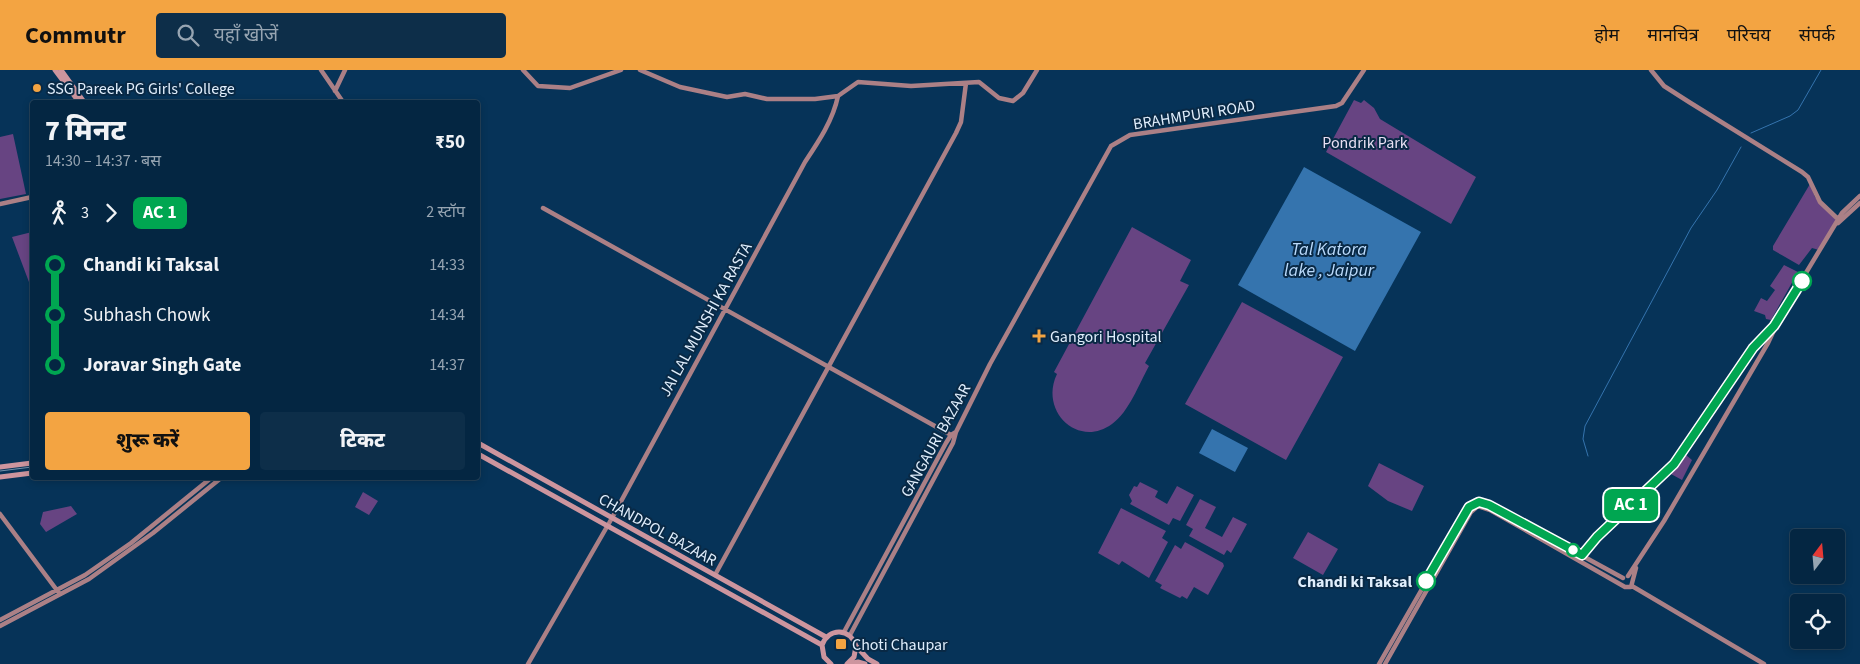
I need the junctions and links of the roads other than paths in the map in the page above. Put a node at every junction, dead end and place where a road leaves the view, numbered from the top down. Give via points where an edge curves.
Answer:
1 (55, 70) edge
2 (61, 70) edge
3 (321, 70) edge
4 (345, 70) edge
5 (523, 70) edge
6 (622, 70) edge
7 (640, 70) edge
8 (1037, 70) edge
9 (1364, 70) edge
10 (1651, 70) edge
11 (966, 83) junction
12 (335, 91) junction
13 (838, 96) junction
14 (78, 100) edge
15 (83, 100) edge
16 (342, 100) edge
17 (1860, 196) edge
18 (30, 197) edge
19 (1860, 203) edge
20 (0, 204) edge
21 (543, 208) dead end
22 (1838, 221) junction
23 (1047, 260) joint
24 (724, 310) junction
25 (1774, 326) junction
26 (828, 367) junction
27 (956, 432) junction
28 (951, 435) junction
29 (480, 444) edge
30 (480, 455) edge
31 (30, 464) edge
32 (0, 467) edge
33 (30, 473) edge
34 (0, 477) edge
35 (209, 480) edge
36 (218, 480) edge
37 (0, 514) edge
38 (612, 518) junction
39 (606, 526) junction
40 (1582, 555) junction
41 (1578, 560) junction
42 (715, 575) junction
43 (1628, 577) junction
44 (1622, 585) junction
45 (1632, 586) junction
46 (59, 594) junction
47 (0, 620) edge
48 (0, 626) edge
49 (844, 632) junction
50 (850, 635) junction
51 (826, 637) junction
52 (822, 645) junction
53 (856, 646) junction
54 (828, 663) edge
55 (528, 664) edge
56 (848, 664) edge
57 (866, 664) edge
58 (877, 664) edge
59 (1379, 664) edge
60 (1385, 664) edge
61 (1764, 664) edge

1 - 14 main road
2 - 15 main road
3 - 12 street
4 - 12 street
5 - 6 street via 538,86 562,89
7 - 13 street via 680,87 727,97 746,94 767,99
8 - 11 street via 1023,93 1013,101 999,98 979,82
9 - 23 street, BRAHMPURI ROAD via 1342,103 1336,106 1130,136 1117,141 1104,158
10 - 22 street via 1664,86 1802,172 1808,177 1820,202
11 - 13 street via 911,86 858,82
11 - 26 street via 962,122
12 - 16 street
13 - 24 street, JAI LAL MUNSHI KA RASTA via 823,134
17 - 22 street via 1846,208
18 - 20 street
19 - 22 street
21 - 24 street
22 - 25 street
23 - 27 street, GANGAURI BAZAAR
24 - 26 street
24 - 38 street, JAI LAL MUNSHI KA RASTA
25 - 40 street via 1753,348 1669,470
25 - 43 street via 1756,364
26 - 28 street
26 - 42 street
27 - 28 street, GANGAURI BAZAAR
27 - 50 street
28 - 49 street, GANGAURI BAZAAR
29 - 38 main road, CHANDPOL BAZAAR
30 - 39 main road, CHANDPOL BAZAAR
31 - 32 main road
33 - 34 main road
35 - 46 street
36 - 46 street via 122,556
37 - 46 street
38 - 39 street, JAI LAL MUNSHI KA RASTA
38 - 42 main road, CHANDPOL BAZAAR
39 - 52 main road, CHANDPOL BAZAAR
39 - 55 street, JAI LAL MUNSHI KA RASTA
40 - 41 street
40 - 43 street
40 - 59 street via 1489,505 1474,503
41 - 44 street
41 - 60 street via 1483,507 1474,509
42 - 51 main road, CHANDPOL BAZAAR
43 - 44 street
43 - 45 street
44 - 45 street
45 - 61 street
46 - 47 street
46 - 48 street
49 - 50 main road
49 - 51 main road
50 - 53 main road
51 - 52 main road
52 - 54 main road
53 - 56 main road via 854,657
53 - 58 main road
56 - 57 main road

